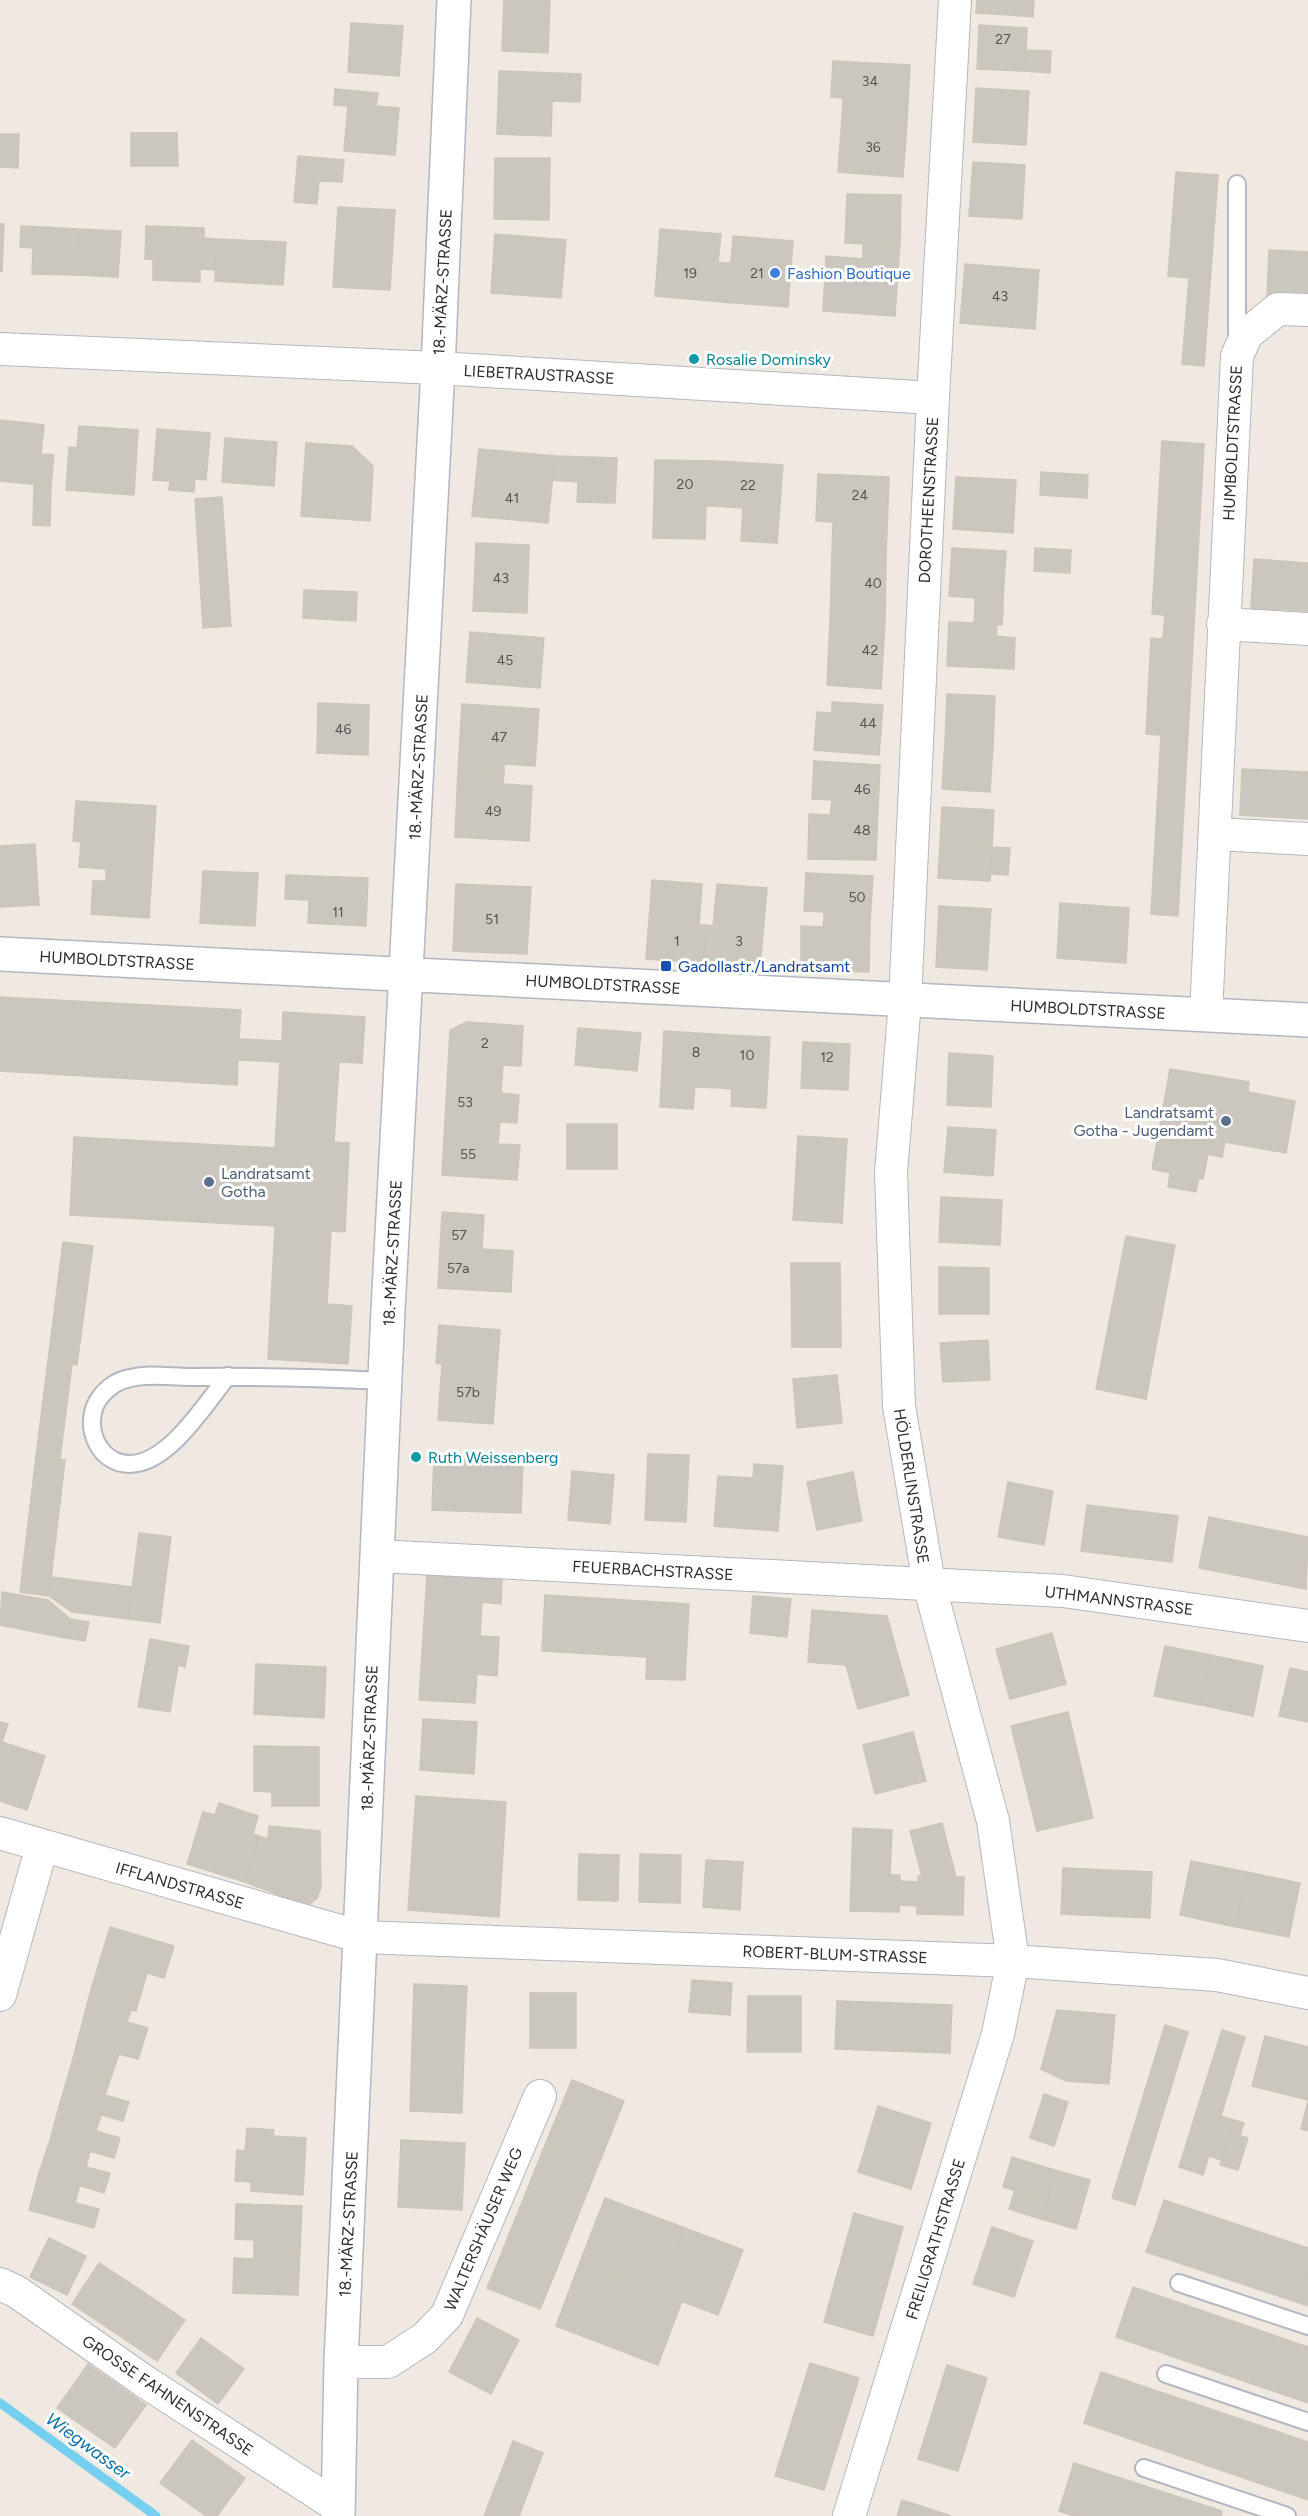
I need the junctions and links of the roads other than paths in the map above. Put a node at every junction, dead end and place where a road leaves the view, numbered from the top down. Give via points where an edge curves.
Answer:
1 (454, 0) edge
2 (956, 0) edge
3 (1237, 184) dead end
4 (1308, 310) edge
5 (0, 349) edge
6 (1237, 356) junction
7 (438, 368) junction
8 (933, 398) junction
9 (1223, 624) junction
10 (1308, 629) edge
11 (1215, 834) junction
12 (1308, 839) edge
13 (0, 954) edge
14 (407, 975) junction
15 (905, 1001) junction
16 (1206, 1014) junction
17 (1308, 1020) edge
18 (228, 1376) junction
19 (386, 1381) junction
20 (377, 1556) junction
21 (929, 1584) junction
22 (1308, 1626) edge
23 (0, 1833) edge
24 (42, 1846) junction
25 (361, 1936) junction
26 (1013, 1961) junction
27 (1308, 1993) edge
28 (0, 1995) edge
29 (540, 2096) dead end
30 (1179, 2283) dead end
31 (0, 2284) edge
32 (1308, 2326) edge
33 (341, 2362) junction
34 (1166, 2374) dead end
35 (1308, 2422) edge
36 (1144, 2468) dead end
37 (337, 2511) edge
38 (849, 2516) edge
39 (1287, 2516) edge

1 - 7 street, 18.-MÄRZ-STRASSE
2 - 8 street, DOROTHEENSTRASSE
3 - 6 lane
4 - 6 street, HUMBOLDTSTRASSE via 1278,309 1246,334
5 - 7 street, LIEBETRAUSTRASSE
6 - 9 street, HUMBOLDTSTRASSE
7 - 8 street, LIEBETRAUSTRASSE
7 - 14 street, 18.-MÄRZ-STRASSE
8 - 15 street, DOROTHEENSTRASSE
9 - 10 street
9 - 11 street, HUMBOLDTSTRASSE
11 - 12 street
11 - 16 street, HUMBOLDTSTRASSE
13 - 14 street, HUMBOLDTSTRASSE
14 - 15 street, HUMBOLDTSTRASSE
14 - 19 street, 18.-MÄRZ-STRASSE
15 - 16 street, HUMBOLDTSTRASSE
15 - 21 street, HÖLDERLINSTRASSE via 891,1173 899,1406
16 - 17 street, HUMBOLDTSTRASSE
18 - 18 lane via 132,1377 109,1386 94,1405 91,1431 100,1450 117,1462 137,1463 156,1455 175,1441
18 - 19 lane
19 - 20 street, 18.-MÄRZ-STRASSE
20 - 21 street, FEUERBACHSTRASSE
20 - 25 street, 18.-MÄRZ-STRASSE
21 - 22 street, UTHMANNSTRASSE via 1063,1591
21 - 26 street, HÖLDERLINSTRASSE via 993,1821
23 - 24 street, IFFLANDSTRASSE
24 - 25 street, IFFLANDSTRASSE
24 - 28 street
25 - 26 street, ROBERT-BLUM-STRASSE
25 - 33 street, 18.-MÄRZ-STRASSE
26 - 27 street, ROBERT-BLUM-STRASSE via 1217,1975
26 - 38 street, FREILIGRATHSTRASSE via 998,2034
29 - 33 street, WALTERSHÄUSER WEG via 447,2314 425,2338 388,2362
30 - 32 lane
31 - 37 street, GROSSE FAHNENSTRASSE
33 - 37 street, 18.-MÄRZ-STRASSE
34 - 35 lane
36 - 39 lane

